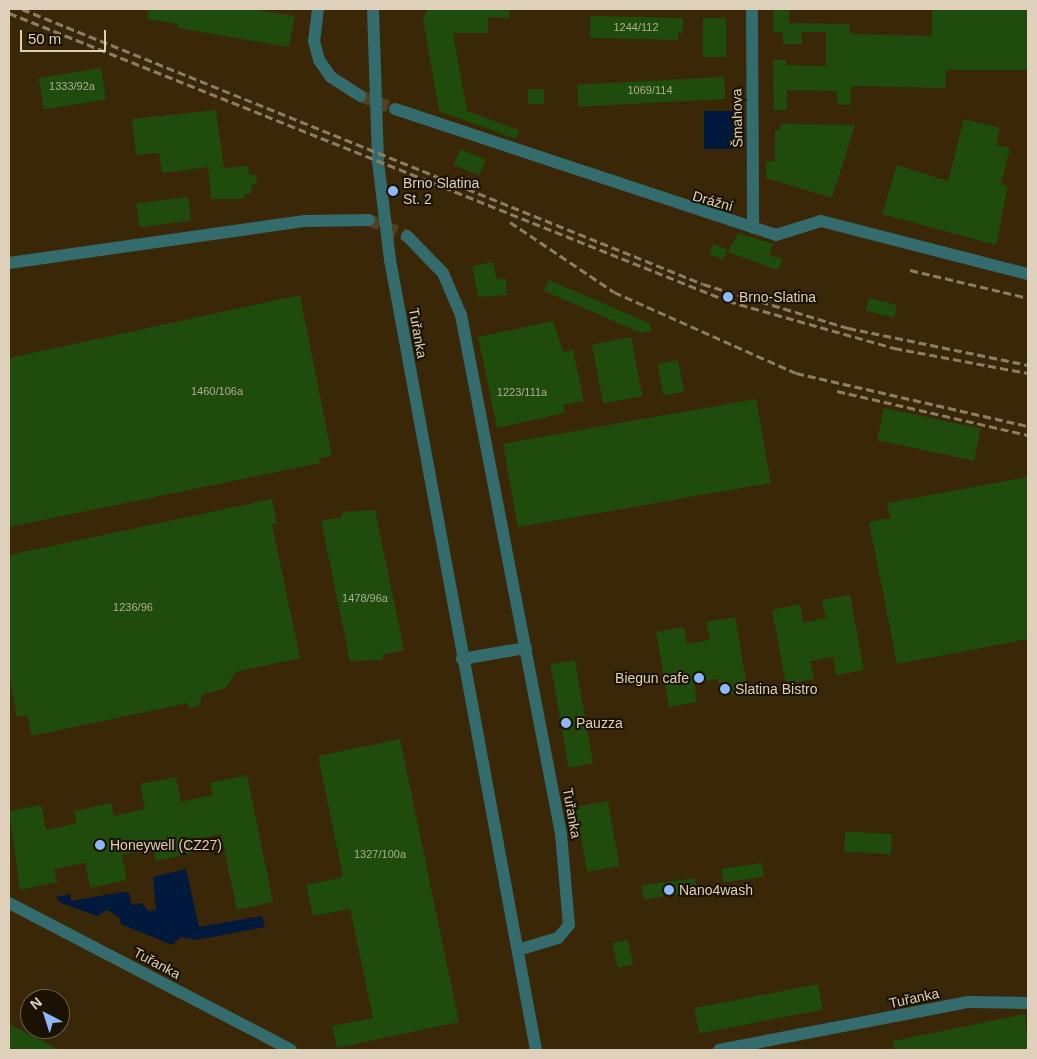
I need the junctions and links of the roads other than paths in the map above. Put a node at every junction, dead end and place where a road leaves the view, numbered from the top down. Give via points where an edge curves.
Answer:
1 (318, 9) edge
2 (373, 9) edge
3 (752, 9) edge
4 (360, 96) tunnel mouth
5 (396, 109) tunnel mouth
6 (370, 220) tunnel mouth
7 (753, 228) junction
8 (407, 236) tunnel mouth
9 (9, 263) edge
10 (1028, 274) edge
11 (526, 648) junction
12 (462, 658) junction
13 (9, 903) edge
14 (518, 950) junction
15 (1028, 1002) edge
16 (291, 1050) edge
17 (536, 1050) edge
18 (719, 1050) edge

1 - 4 street via 317,54 331,77
2 - 12 street, Tuřanka via 382,207
3 - 7 street, Šmahova
5 - 7 street, Drážní
6 - 9 street via 305,221
7 - 10 street, Drážní via 776,235 822,221
8 - 11 street, Tuřanka via 443,273 461,315
11 - 12 street
11 - 14 street, Tuřanka via 561,834 570,917 562,936
12 - 14 street, Tuřanka
13 - 16 street, Tuřanka
14 - 17 street, Tuřanka
15 - 18 street, Tuřanka via 968,1002

